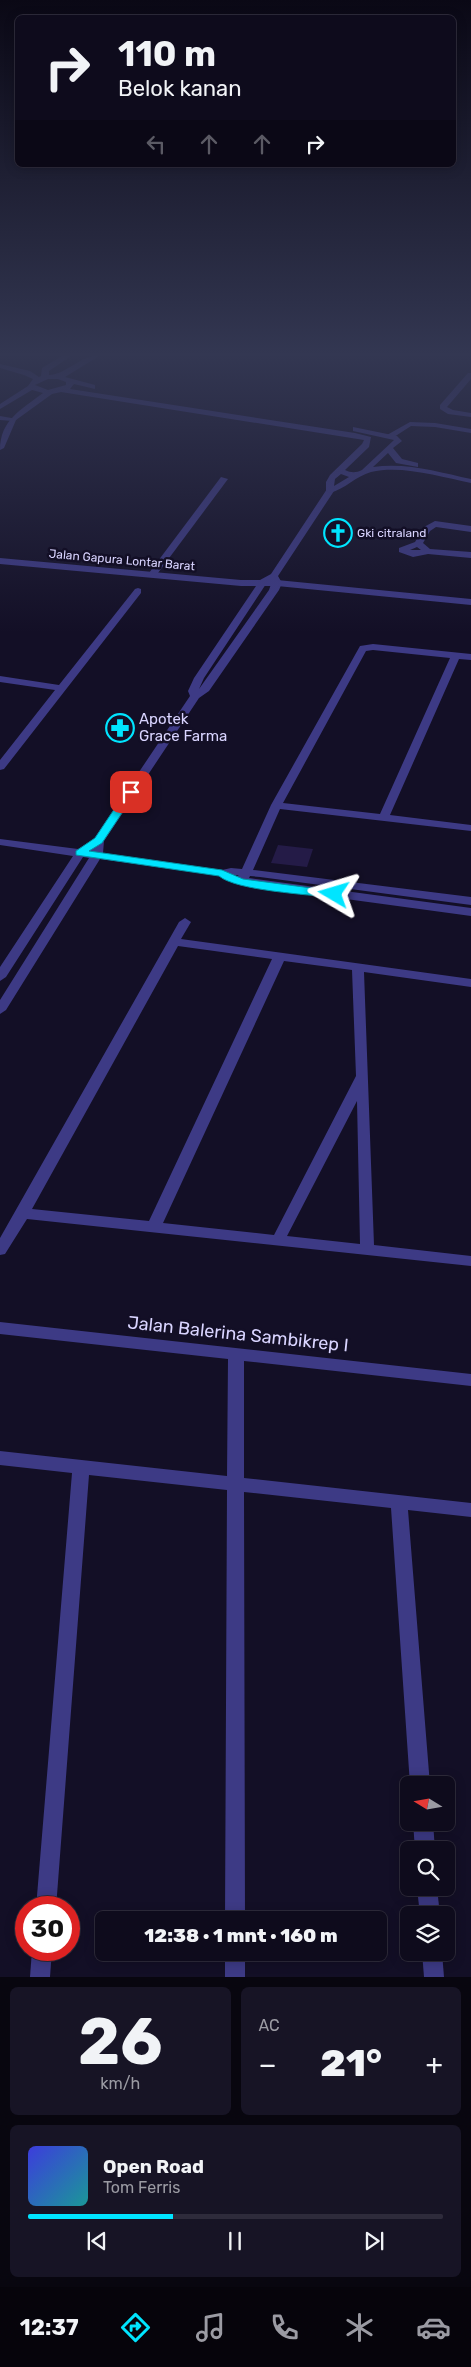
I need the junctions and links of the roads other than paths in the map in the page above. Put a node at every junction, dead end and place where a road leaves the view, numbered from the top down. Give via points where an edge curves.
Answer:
1 (363, 448) edge
2 (388, 448) joint
3 (340, 470) junction
4 (362, 473) junction
5 (471, 475) edge
6 (224, 479) dead end
7 (471, 481) edge
8 (330, 491) junction
9 (471, 529) edge
10 (418, 544) junction
11 (428, 551) junction
12 (471, 555) edge
13 (0, 561) edge
14 (152, 575) junction
15 (275, 583) junction
16 (261, 585) junction
17 (138, 591) dead end
18 (471, 602) edge
19 (471, 609) edge
20 (456, 655) junction
21 (471, 657) edge
22 (0, 679) edge
23 (61, 688) junction
24 (195, 696) junction
25 (0, 767) edge
26 (276, 805) junction
27 (384, 817) junction
28 (471, 828) edge
29 (98, 840) junction
30 (0, 842) edge
31 (80, 853) junction
32 (97, 855) junction
33 (244, 877) junction
34 (335, 889) junction
35 (471, 901) edge
36 (471, 912) edge
37 (185, 922) dead end
38 (174, 942) junction
39 (280, 956) junction
40 (358, 967) junction
41 (0, 977) edge
42 (471, 983) edge
43 (0, 1010) edge
44 (363, 1075) junction
45 (23, 1213) junction
46 (154, 1227) junction
47 (278, 1240) junction
48 (367, 1249) junction
49 (0, 1250) edge
50 (471, 1260) edge
51 (0, 1328) edge
52 (236, 1354) junction
53 (471, 1380) edge
54 (0, 1458) edge
55 (81, 1467) junction
56 (235, 1484) junction
57 (399, 1502) junction
58 (471, 1510) edge
59 (419, 1776) edge
60 (47, 1896) edge
61 (235, 1911) edge
62 (41, 1961) edge
63 (235, 1961) edge
64 (433, 1961) edge
65 (40, 1977) edge
66 (235, 1977) edge
67 (434, 1977) edge

1 - 3 street
2 - 4 street
2 - 5 street via 405,464
3 - 4 street via 347,474
3 - 8 street via 332,476
4 - 7 street via 402,470
4 - 8 street
6 - 14 street
8 - 15 street
9 - 10 street via 435,524 429,526
10 - 11 street
10 - 11 street via 402,550 413,554
11 - 12 street
13 - 14 street, Jalan Gapura Lontar Barat
14 - 16 street, Jalan Gapura Lontar Barat
15 - 16 street, Jalan Gapura Lontar Barat
15 - 16 street
15 - 18 street, Jalan Gapura Lontar Barat
15 - 19 street, Jalan Gapura Lontar Barat
15 - 24 street via 211,681
16 - 24 street via 199,678
17 - 23 street
20 - 21 street
20 - 26 street via 363,648
20 - 27 street
22 - 23 street
23 - 25 street
24 - 29 street
26 - 27 street
26 - 33 street
27 - 28 street
29 - 31 street
29 - 32 street
30 - 31 street
31 - 32 street
31 - 41 street
32 - 33 street via 222,873 229,878
32 - 43 street
33 - 34 street
34 - 35 street
34 - 36 street
37 - 38 street
38 - 39 street
38 - 45 street
39 - 40 street
39 - 46 street
40 - 42 street
40 - 44 street
44 - 47 street
44 - 48 street
45 - 46 street
45 - 49 street
46 - 47 street
47 - 48 street
48 - 50 street
51 - 52 street, Jalan Balerina Sambikrep I
52 - 53 street, Jalan Balerina Sambikrep I
52 - 56 street
54 - 55 street
55 - 56 street
55 - 60 street
56 - 57 street
56 - 61 street
57 - 58 street
57 - 59 street
62 - 65 street
63 - 66 street
64 - 67 street

